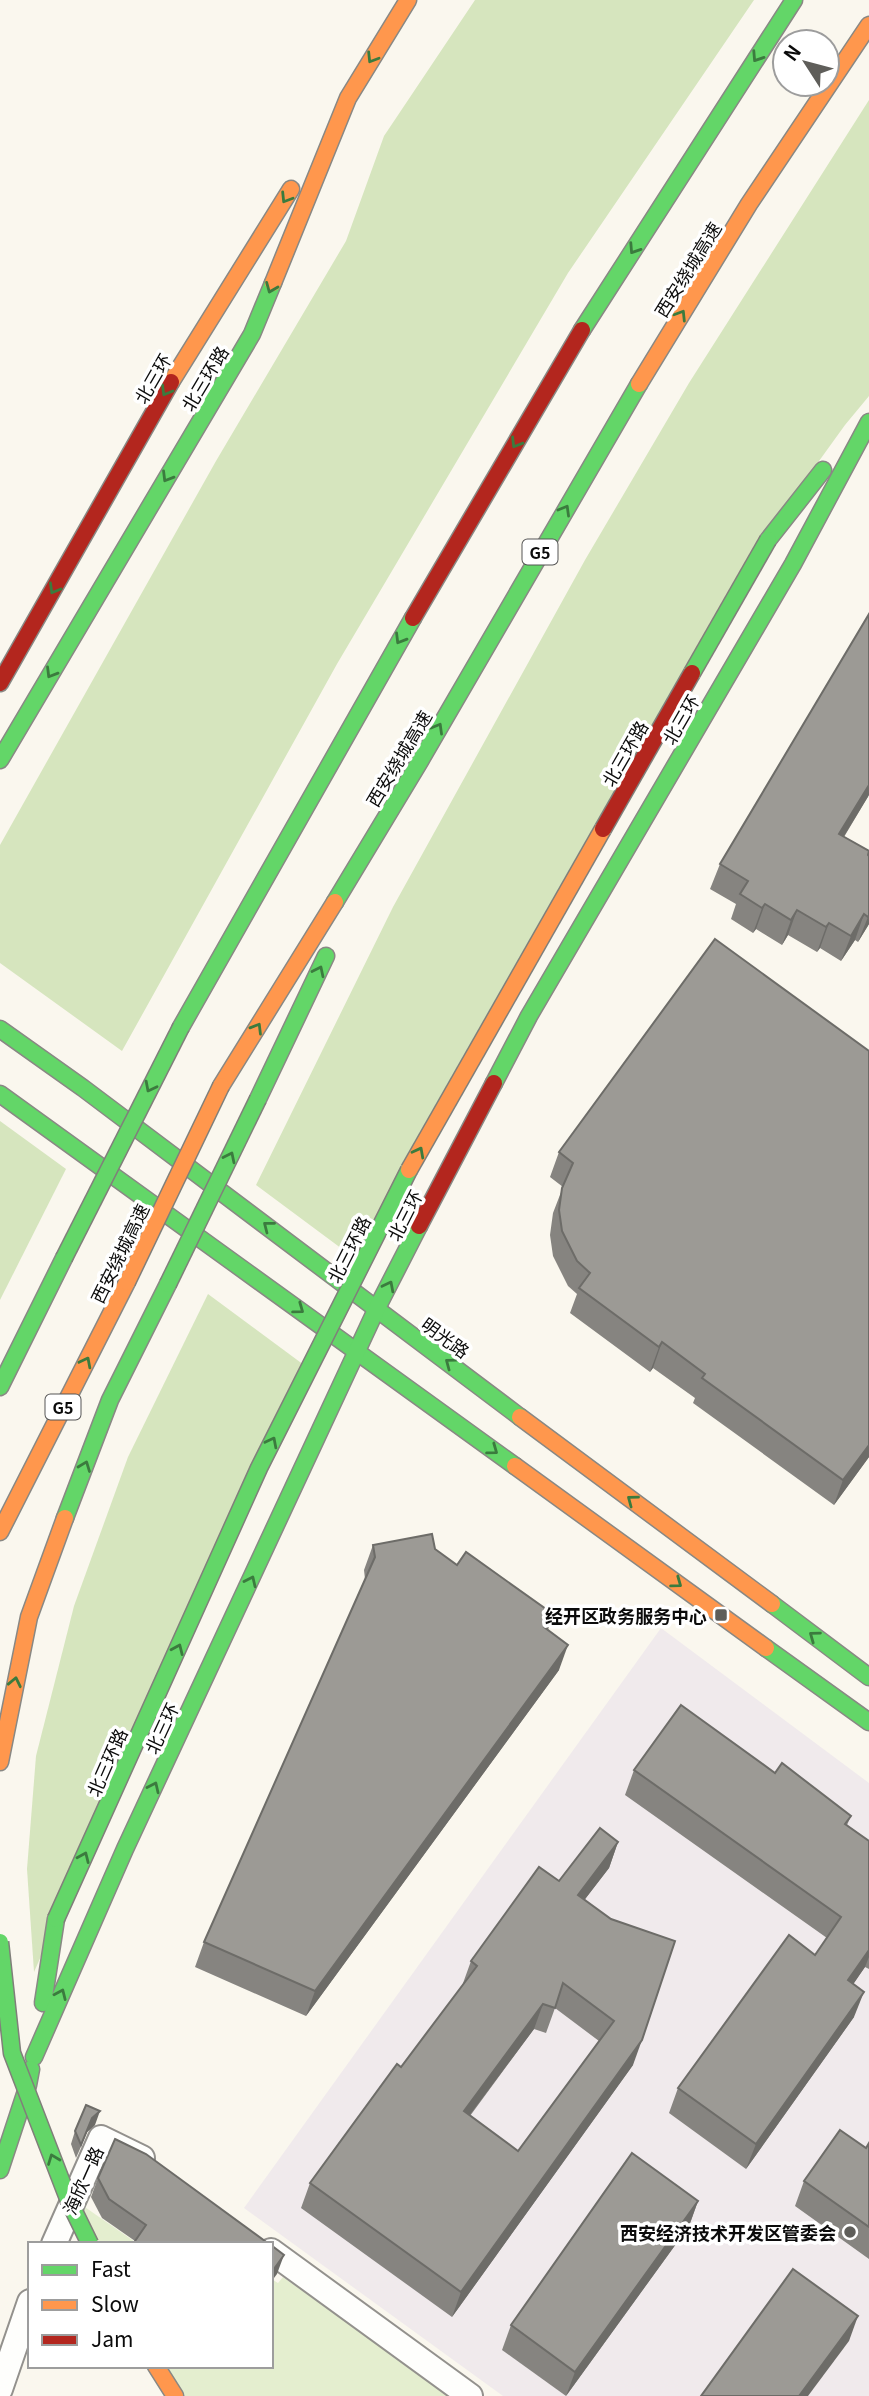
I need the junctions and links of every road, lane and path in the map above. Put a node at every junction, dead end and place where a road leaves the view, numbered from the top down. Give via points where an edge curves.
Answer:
1 (408, 0) edge
2 (794, 0) edge
3 (869, 25) edge
4 (348, 98) junction
5 (869, 409) edge
6 (869, 422) edge
7 (0, 683) edge
8 (0, 760) edge
9 (418, 763) junction
10 (347, 912) dead end
11 (335, 937) dead end
12 (0, 1029) edge
13 (0, 1094) edge
14 (376, 1310) junction
15 (358, 1352) junction
16 (0, 1387) edge
17 (0, 1532) edge
18 (869, 1677) edge
19 (869, 1722) edge
20 (1, 1748) edge
21 (0, 1762) edge
22 (0, 1942) edge
23 (34, 2057) junction
24 (157, 2168) edge
25 (0, 2170) edge
26 (55, 2242) edge
27 (89, 2242) edge
28 (273, 2252) edge
29 (28, 2308) edge
30 (157, 2368) edge
31 (0, 2389) edge
32 (175, 2396) edge
33 (470, 2396) edge

1 -> 4 main road, 北三环路
2 -> 16 main road, bridge via 583,329 371,688 181,1027
9 -> 3 main road, 西安绕城高速 / G5 via 645,371
4 -> 7 main road, 北三环 via 176,374
4 -> 8 main road, 北三环路 via 252,334
23 -> 5 main road, 北三环路, bridge via 56,1919 259,1468 419,1151 768,540
14 -> 6 main road, 北三环 via 529,1016 793,565
9 - 10 main road
17 -> 9 main road, 西安绕城高速 / G5, bridge via 221,1086
20 -> 11 main road, bridge via 29,1617 110,1400
14 -> 12 main road, 明光路
13 -> 15 main road
14 - 15 main road, 北三环
18 -> 14 main road, 明光路
15 -> 19 main road
23 -> 15 main road, 北三环 via 125,1849
20 - 21 main road
27 -> 22 main road, bridge via 12,2053
23 - 25 main road, 北三环路
24 - 26 street, 海欣一路 via 101,2138
28 - 33 street
29 - 31 street
30 - 32 main road

